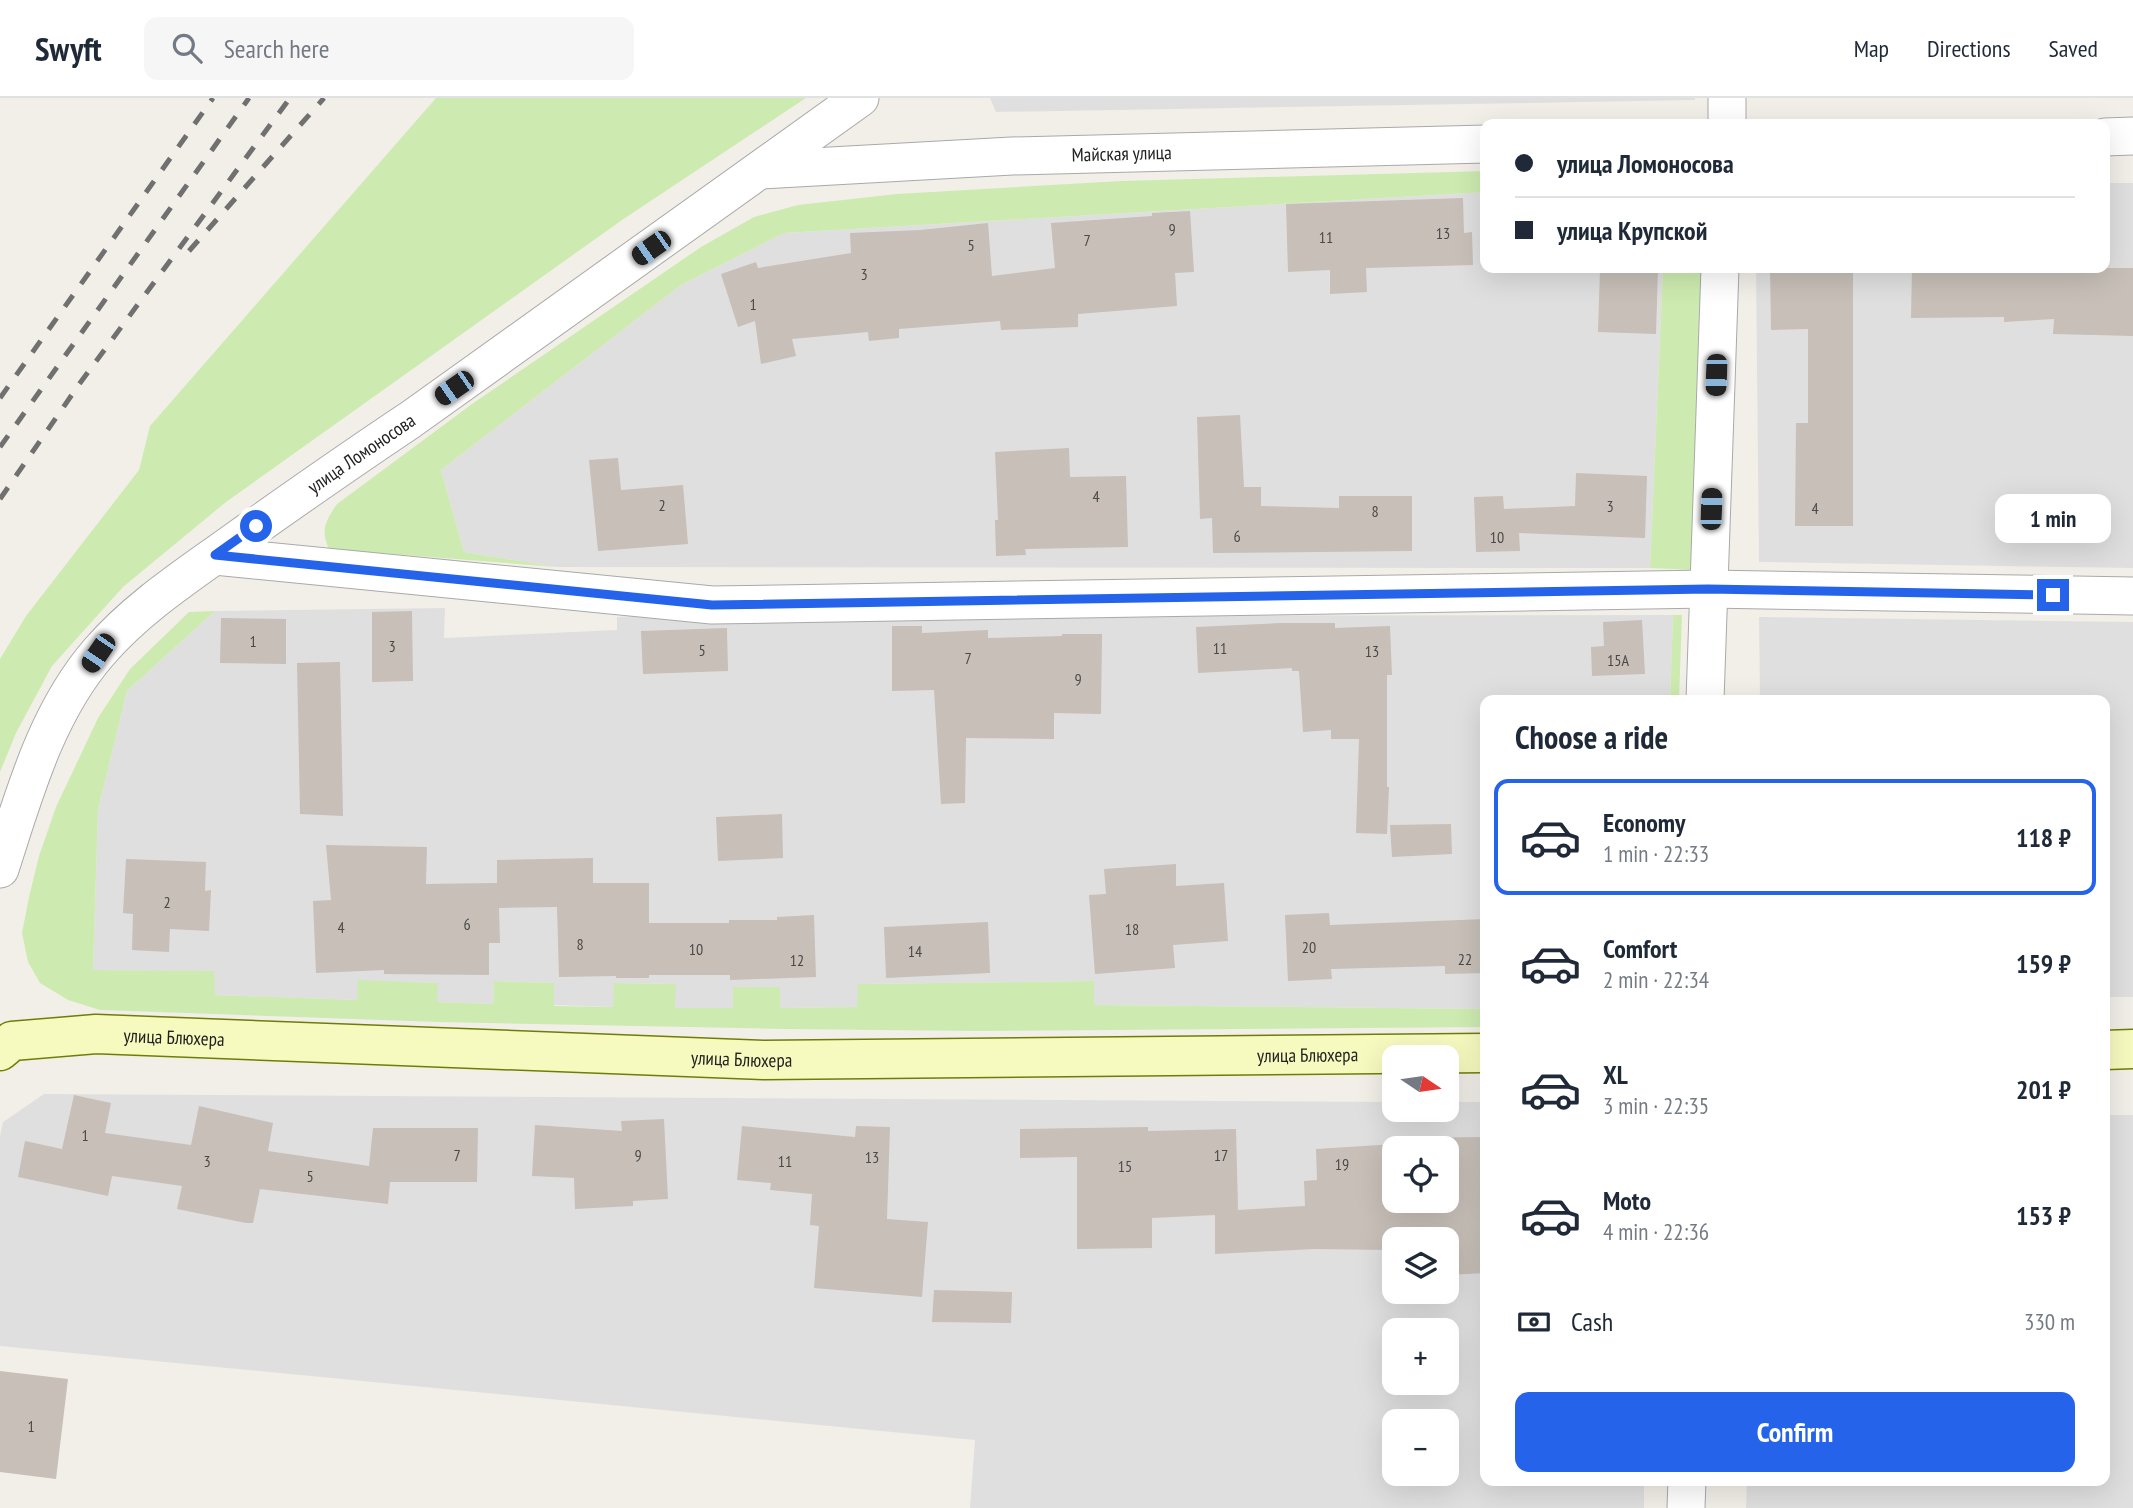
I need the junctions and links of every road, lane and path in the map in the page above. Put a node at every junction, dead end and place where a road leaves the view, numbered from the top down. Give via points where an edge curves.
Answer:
1 (860, 98) edge
2 (1727, 98) edge
3 (1727, 119) edge
4 (2133, 136) edge
5 (2110, 137) edge
6 (1480, 144) edge
7 (760, 170) junction
8 (1720, 273) edge
9 (215, 555) junction
10 (1708, 589) junction
11 (2133, 596) edge
12 (1705, 695) edge
13 (0, 869) edge
14 (4, 1036) edge
15 (2133, 1049) edge
16 (2110, 1050) edge
17 (1480, 1053) edge
18 (1686, 1486) edge
19 (1686, 1508) edge

1 - 7 street, улица Ломоносова
2 - 3 street
4 - 5 street
6 - 7 street, Майская улица via 1012,156
7 - 9 street, улица Ломоносова
8 - 10 street
9 - 10 street via 712,605
9 - 13 street, улица Ломоносова via 130,620 98,653 47,737
10 - 11 street
10 - 12 street
14 - 17 street, улица Блюхера via 96,1034 764,1060
15 - 16 street
18 - 19 street

